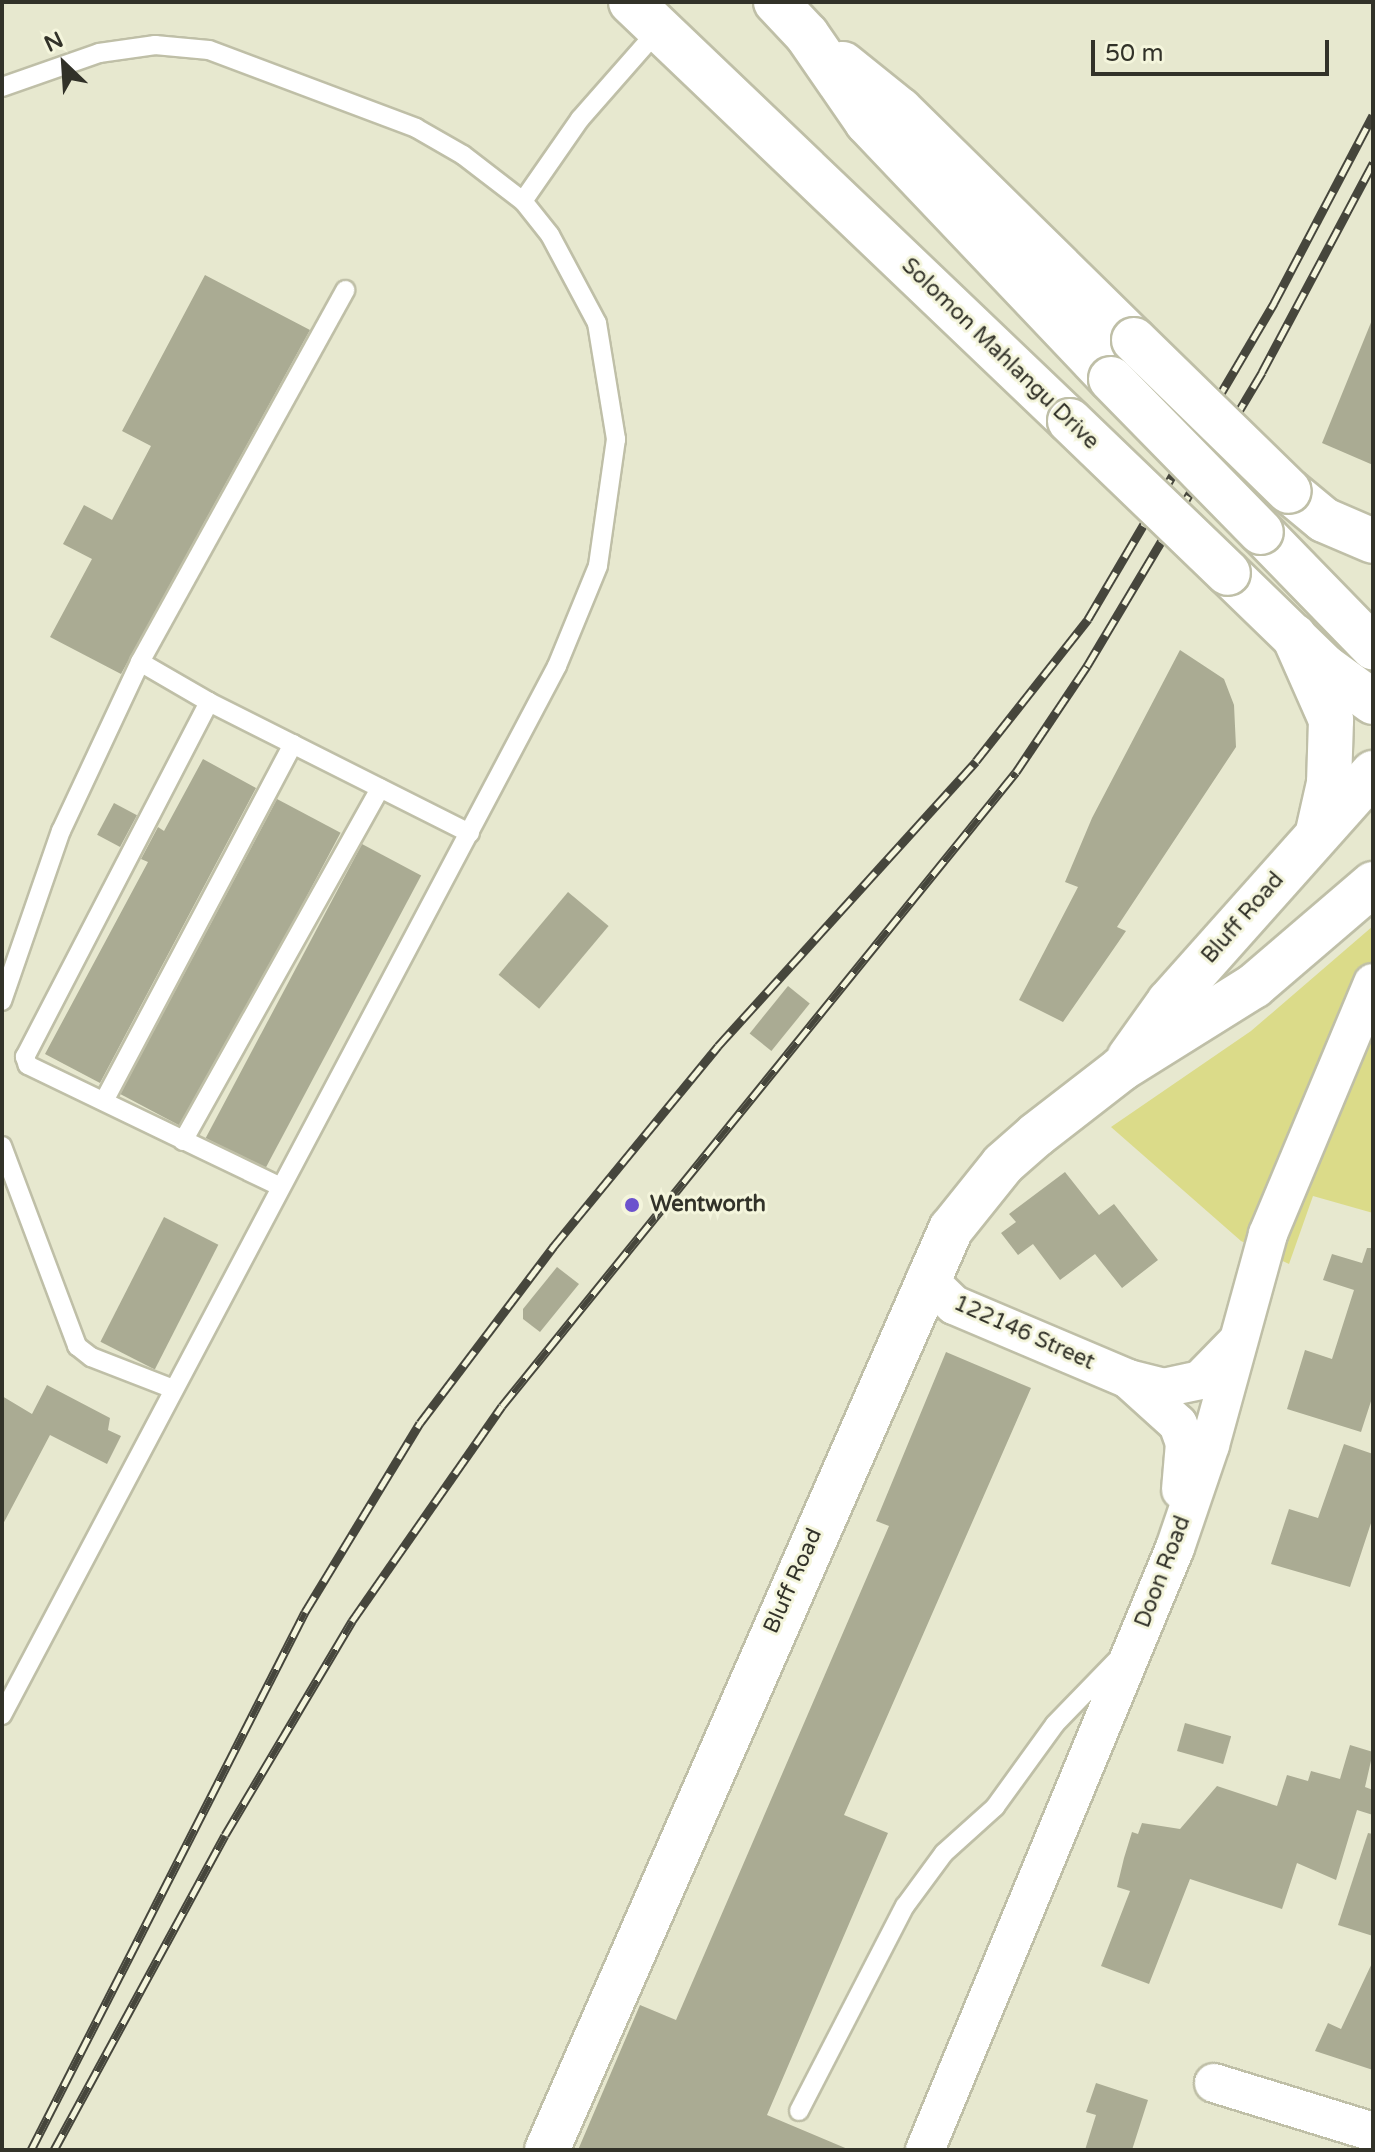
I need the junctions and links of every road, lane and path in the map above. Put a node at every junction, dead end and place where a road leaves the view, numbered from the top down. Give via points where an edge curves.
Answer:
1 (776, 2) edge
2 (645, 15) edge
3 (807, 35) junction
4 (2, 87) edge
5 (523, 201) junction
6 (345, 290) dead end
7 (1373, 541) edge
8 (1294, 636) junction
9 (1373, 647) edge
10 (140, 662) junction
11 (209, 702) junction
12 (1373, 702) edge
13 (293, 744) junction
14 (1373, 773) edge
15 (380, 788) junction
16 (1318, 832) junction
17 (470, 833) junction
18 (1373, 884) edge
19 (1373, 983) edge
20 (2, 1001) edge
21 (1121, 1069) junction
22 (104, 1101) junction
23 (183, 1141) junction
24 (2, 1146) edge
25 (279, 1186) junction
26 (926, 1278) junction
27 (1236, 1344) junction
28 (1128, 1379) junction
29 (173, 1389) junction
30 (1175, 1548) junction
31 (1136, 1642) junction
32 (2, 1715) edge
33 (1214, 2083) dead end
34 (799, 2111) dead end
35 (1373, 2132) edge
36 (547, 2150) edge
37 (925, 2150) edge

1 - 3 main road
2 - 5 lane
2 - 8 main road, Solomon Mahlangu Drive, bridge
3 - 7 main road, bridge via 900,110 1289,491 1324,520
3 - 9 main road, bridge via 867,122
4 - 5 lane via 99,53 155,45 209,50 416,128 463,155
5 - 17 lane via 550,235 597,323 616,439 608,520 584,609
6 - 10 lane
8 - 12 main road, Solomon Mahlangu Drive
8 - 16 main road via 1331,720 1329,783
10 - 11 lane
10 - 20 lane via 61,831
11 - 13 lane
11 - 22 lane via 28,1046 28,1065
13 - 15 lane
13 - 22 lane
14 - 16 main road, Bluff Road
15 - 17 lane
15 - 23 lane
16 - 21 main road, Bluff Road via 1169,1002
17 - 25 lane
18 - 21 main road, Bluff Road via 1254,986
19 - 27 street, Doon Road via 1268,1234
21 - 26 main road, Bluff Road via 1003,1164 958,1219
22 - 23 lane
23 - 25 lane
24 - 29 lane via 77,1346 91,1357
25 - 29 lane
26 - 28 street, 122146 Street via 954,1305
26 - 36 main road, Bluff Road
27 - 28 street, 122146 Street via 1200,1380 1163,1388
27 - 30 street, Doon Road
28 - 30 street, 122146 Street via 1178,1424 1185,1443
29 - 32 lane
30 - 31 street, Doon Road
31 - 34 lane via 1065,1713 995,1807 944,1853 905,1906
31 - 37 street, Doon Road
33 - 35 street

